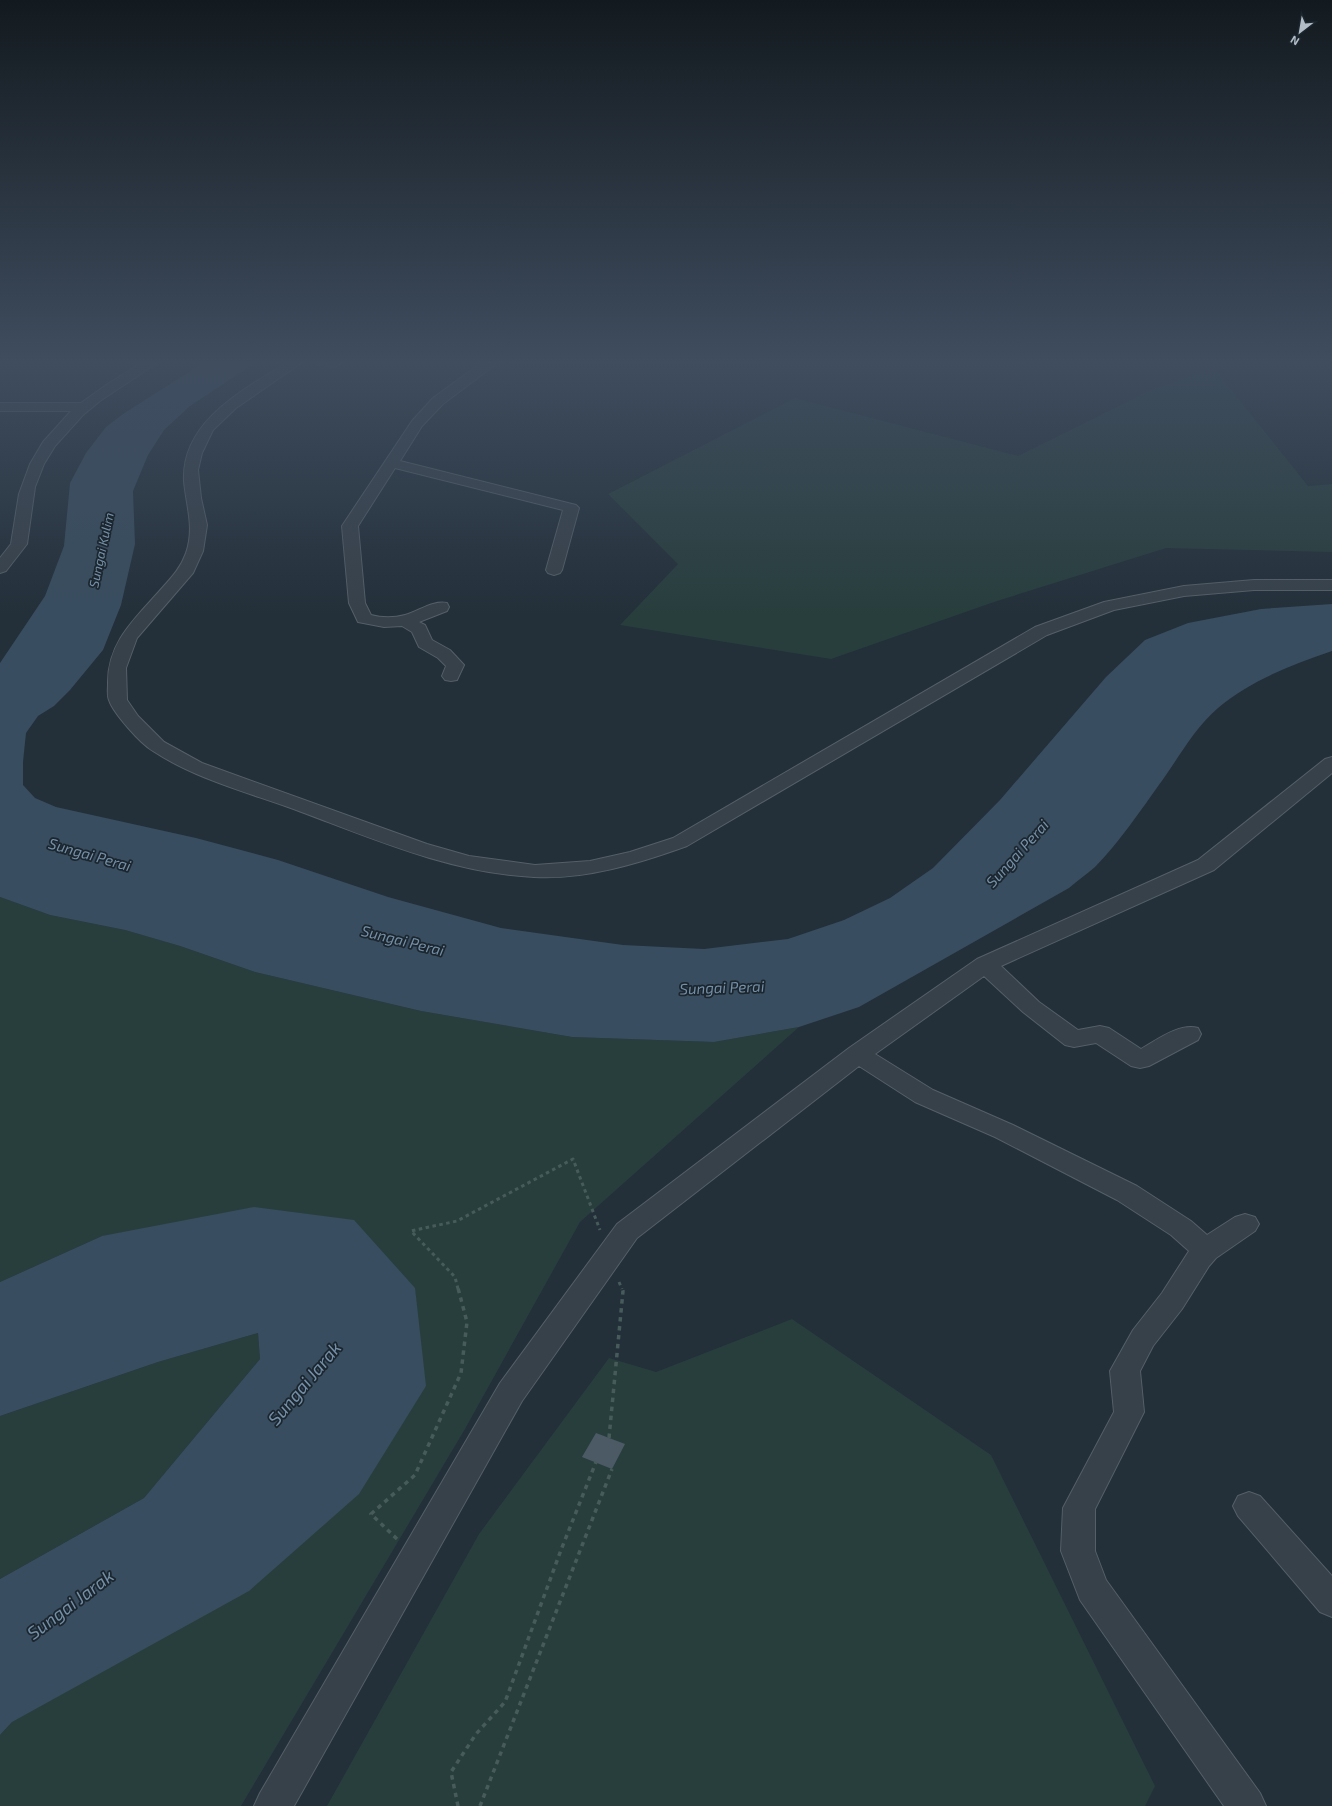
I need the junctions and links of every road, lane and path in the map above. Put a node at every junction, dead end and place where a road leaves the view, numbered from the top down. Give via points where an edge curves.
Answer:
1 (47, 445) edge
2 (199, 445) edge
3 (403, 445) edge
4 (391, 463) junction
5 (0, 568) edge
6 (554, 570) dead end
7 (1332, 585) edge
8 (441, 607) dead end
9 (407, 622) junction
10 (451, 676) dead end
11 (1332, 763) edge
12 (985, 964) junction
13 (1189, 1034) dead end
14 (858, 1054) junction
15 (1245, 1224) dead end
16 (1206, 1250) junction
17 (609, 1256) junction
18 (609, 1438) dead end
19 (596, 1462) dead end
20 (612, 1468) dead end
21 (1249, 1506) dead end
22 (416, 1557) junction
23 (1332, 1601) edge
24 (273, 1806) edge
25 (458, 1806) edge
26 (480, 1806) edge
27 (1247, 1806) edge

1 - 5 street via 27,487 18,545
2 - 7 street via 191,470 193,498 199,525 195,551 187,570 129,637 117,668 118,700 131,720 157,746 195,767 420,848 467,862 535,871 590,867 636,857 680,842 1041,631 1110,606 1184,591 1254,585
3 - 4 street
4 - 6 street via 571,508
4 - 9 street via 350,526 357,603 364,618 376,622
8 - 9 street
9 - 10 street via 419,629 425,643 444,654 456,665
11 - 12 street via 1206,865
12 - 13 street via 1030,1007 1074,1039 1100,1034 1140,1060
12 - 14 street
14 - 16 street via 924,1096 1004,1131 1127,1193 1181,1228
14 - 17 street via 627,1231
15 - 16 street
16 - 27 street via 1172,1301 1143,1338 1125,1372 1129,1412 1079,1508 1078,1551 1092,1589
17 - 18 path via 623,1291
17 - 22 street via 511,1392
17 - 22 path via 573,1159 457,1221 411,1231 455,1277 467,1322 461,1373 415,1475 371,1514
19 - 25 path via 505,1702 476,1734 451,1772
20 - 26 path
21 - 23 street
22 - 24 street

